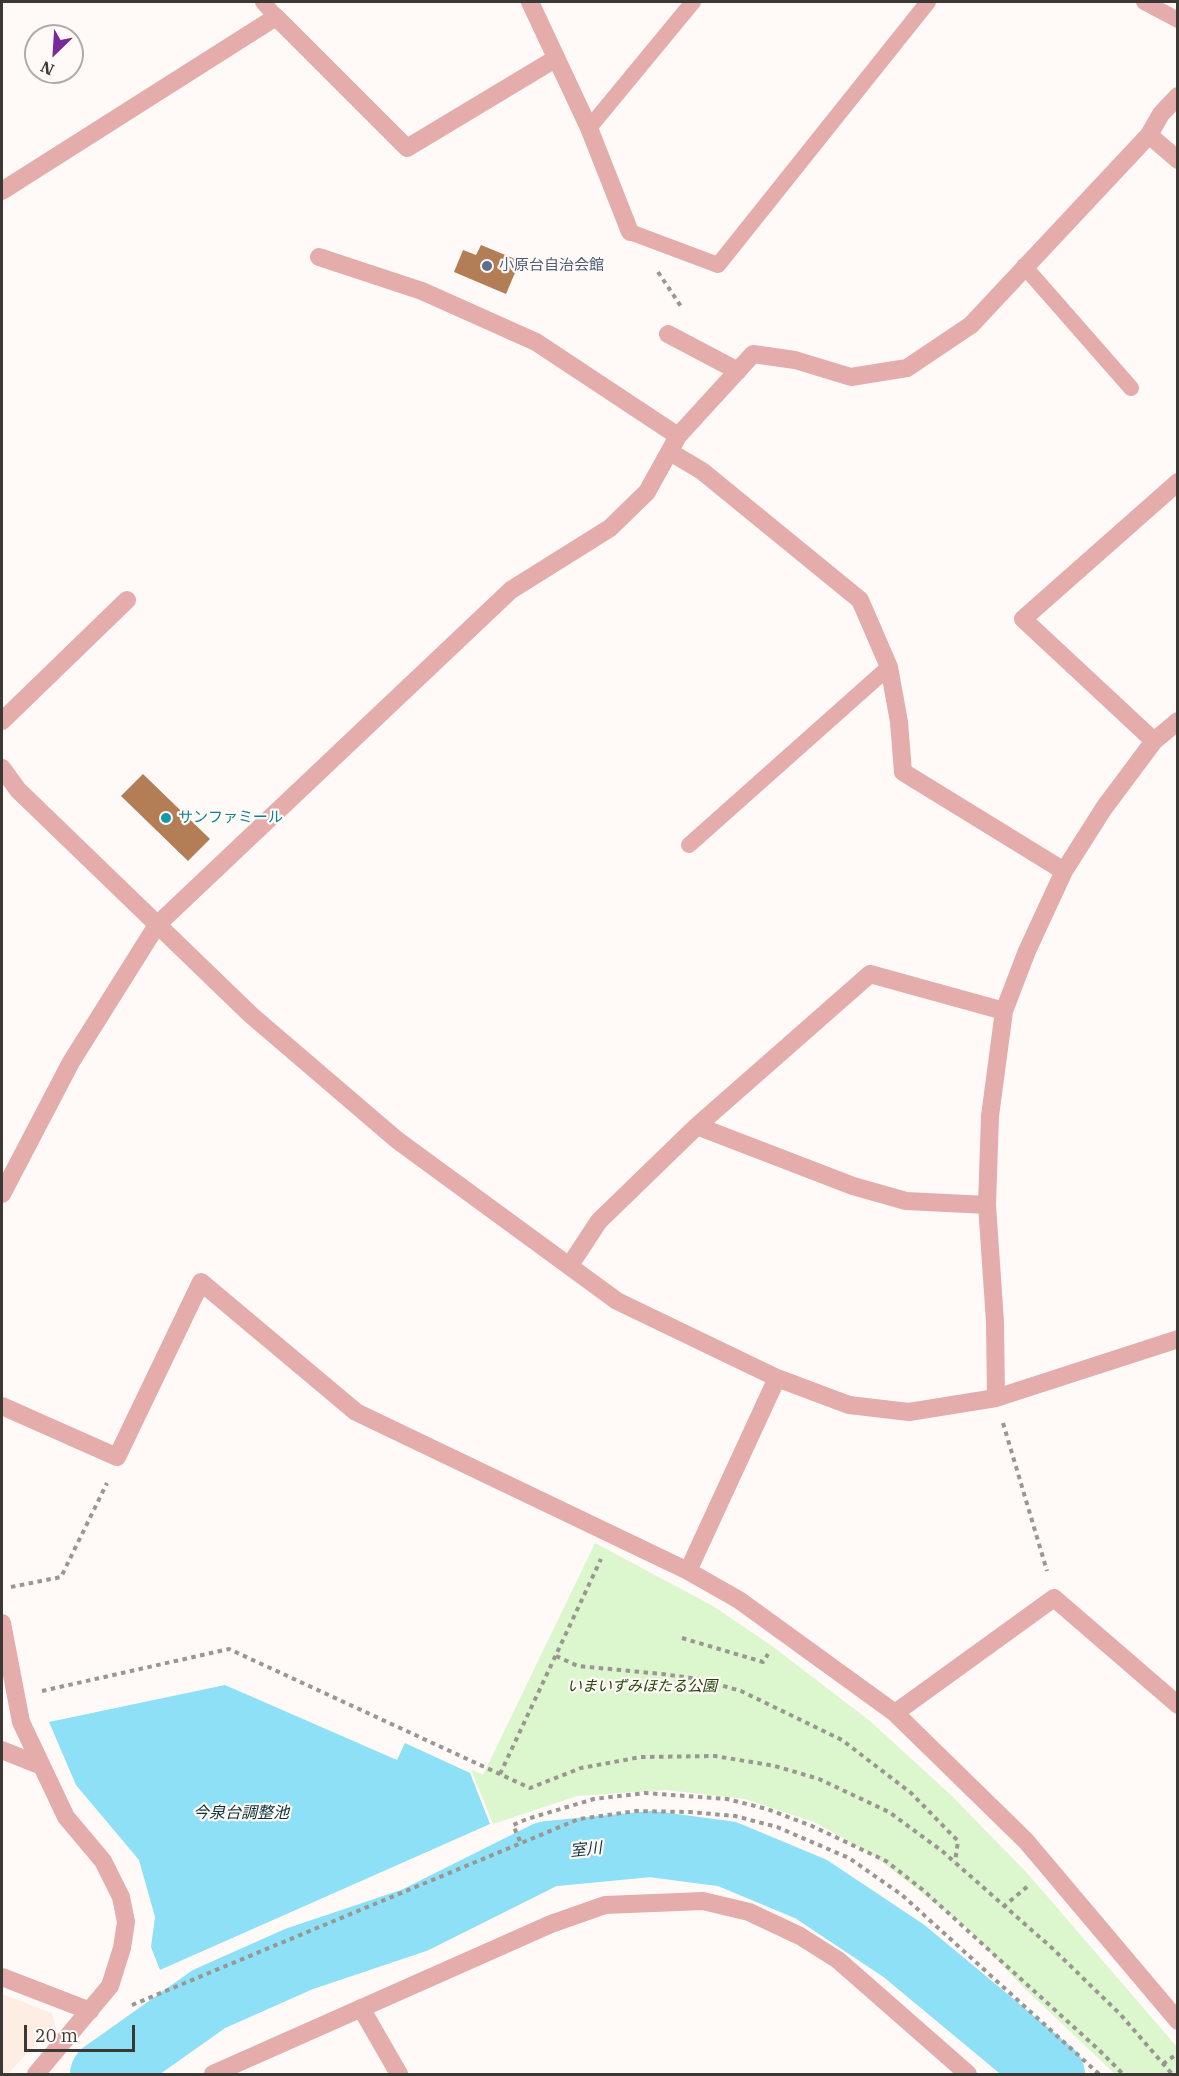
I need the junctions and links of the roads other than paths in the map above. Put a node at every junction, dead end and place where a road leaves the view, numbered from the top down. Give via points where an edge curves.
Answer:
1 (263, 2) edge
2 (530, 2) edge
3 (693, 2) edge
4 (928, 2) edge
5 (1144, 2) edge
6 (276, 17) junction
7 (1178, 20) edge
8 (555, 59) junction
9 (1178, 96) edge
10 (589, 128) junction
11 (1149, 135) junction
12 (1178, 160) edge
13 (2, 191) edge
14 (630, 232) joint
15 (319, 257) dead end
16 (1024, 266) junction
17 (668, 334) dead end
18 (738, 371) junction
19 (1131, 388) dead end
20 (674, 444) junction
21 (1178, 482) edge
22 (127, 600) dead end
23 (889, 667) junction
24 (2, 721) edge
25 (1178, 721) edge
26 (1154, 741) junction
27 (2, 768) edge
28 (689, 845) dead end
29 (1064, 871) junction
30 (158, 925) junction
31 (1004, 1011) junction
32 (698, 1126) junction
33 (2, 1194) edge
34 (987, 1205) junction
35 (570, 1265) junction
36 (1178, 1339) edge
37 (777, 1378) junction
38 (996, 1398) junction
39 (2, 1406) edge
40 (688, 1571) junction
41 (2, 1623) edge
42 (1178, 1705) edge
43 (895, 1713) junction
44 (2, 1750) edge
45 (39, 1765) junction
46 (2, 1977) edge
47 (361, 2008) junction
48 (90, 2011) junction
49 (1178, 2021) edge
50 (36, 2074) edge
51 (213, 2074) edge
52 (399, 2074) edge
53 (968, 2074) edge

1 - 6 lane
2 - 8 street
3 - 10 lane
4 - 14 lane via 718,266
5 - 7 lane
6 - 8 street via 407,148
6 - 13 street
8 - 10 street
9 - 11 street
10 - 14 street
11 - 12 street
11 - 16 street
15 - 20 street via 422,291 536,342
16 - 18 street via 971,325 907,368 851,377 795,360 753,354
16 - 19 lane
17 - 18 street
18 - 20 street
20 - 23 street via 860,600
20 - 30 street via 647,492 610,528 511,590
21 - 26 street via 1023,619
22 - 24 street
23 - 28 lane
23 - 29 street via 903,772
25 - 26 street
26 - 29 street
27 - 30 street via 18,789
29 - 31 street
30 - 33 street via 71,1062
30 - 35 street via 251,1015 397,1140
31 - 32 street via 870,974
31 - 34 street via 990,1116
32 - 34 street via 853,1186 906,1201
32 - 35 street via 599,1221
34 - 38 street
35 - 37 street via 617,1300
36 - 38 street
37 - 38 street via 849,1405 909,1412
37 - 40 street
39 - 40 street via 117,1457 201,1282 356,1412
40 - 43 street via 739,1600
41 - 45 street via 21,1722
42 - 43 street via 1054,1598
43 - 49 street via 1026,1841
44 - 45 street
45 - 48 street via 66,1817 104,1861 121,1897 126,1922 123,1948 110,1986
46 - 48 street
47 - 51 street
47 - 52 street
47 - 53 street via 550,1924 605,1905 703,1901 749,1912 800,1936 838,1960
48 - 50 street

